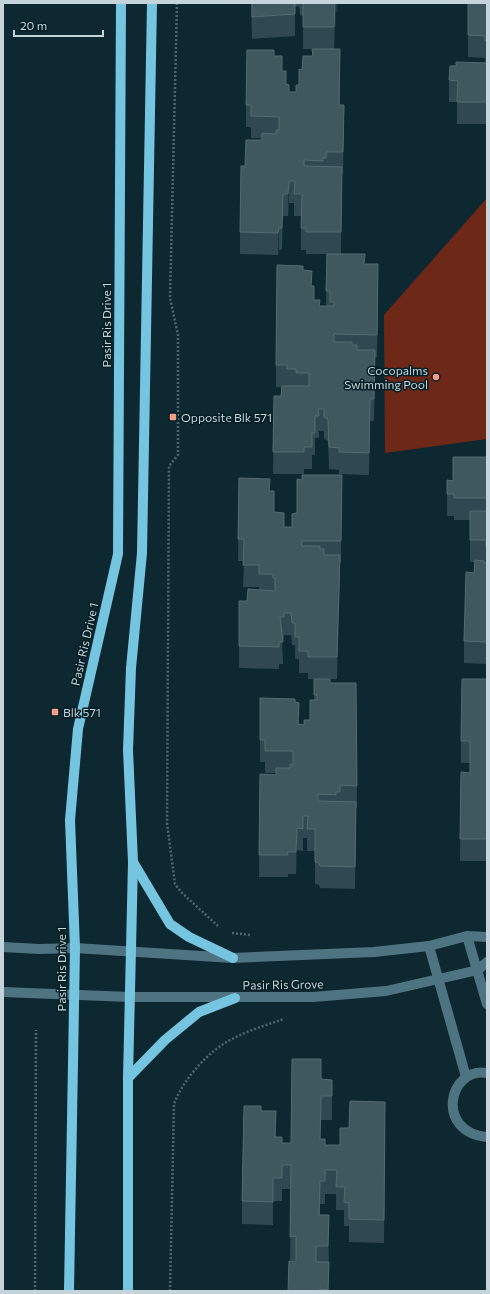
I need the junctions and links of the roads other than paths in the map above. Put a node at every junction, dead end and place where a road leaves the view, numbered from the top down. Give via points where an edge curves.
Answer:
1 (122, 3) edge
2 (152, 3) edge
3 (133, 862) junction
4 (467, 936) junction
5 (487, 937) edge
6 (3, 946) edge
7 (429, 946) junction
8 (75, 948) junction
9 (130, 952) junction
10 (233, 958) junction
11 (487, 962) edge
12 (478, 970) junction
13 (438, 980) junction
14 (3, 992) edge
15 (74, 995) junction
16 (130, 996) junction
17 (235, 998) junction
18 (487, 1004) edge
19 (487, 1073) edge
20 (466, 1077) junction
21 (128, 1078) junction
22 (487, 1137) edge
23 (68, 1291) edge
24 (128, 1291) edge

1 - 8 main road, Pasir Ris Drive 1 via 118,554 78,729 70,820
2 - 3 main road via 142,553 131,668 128,750
3 - 9 main road
3 - 10 main road via 170,924 189,937
4 - 5 street
4 - 7 street
4 - 12 street
6 - 8 street
7 - 10 street via 374,952
7 - 13 street
8 - 9 street
8 - 15 main road, Pasir Ris Drive 1
9 - 10 street
9 - 16 main road
11 - 12 street, Pasir Ris Grove
12 - 13 street, Pasir Ris Grove
12 - 18 street
13 - 17 street, Pasir Ris Grove via 386,991 313,997
13 - 20 street
14 - 15 street, Pasir Ris Grove
15 - 16 street, Pasir Ris Grove
15 - 23 main road, Pasir Ris Drive 1
16 - 17 street, Pasir Ris Grove
16 - 21 main road
17 - 21 main road via 199,1012 165,1040
19 - 20 street via 481,1072
20 - 22 street via 457,1088 452,1102 454,1116 462,1128 475,1136
21 - 24 main road

